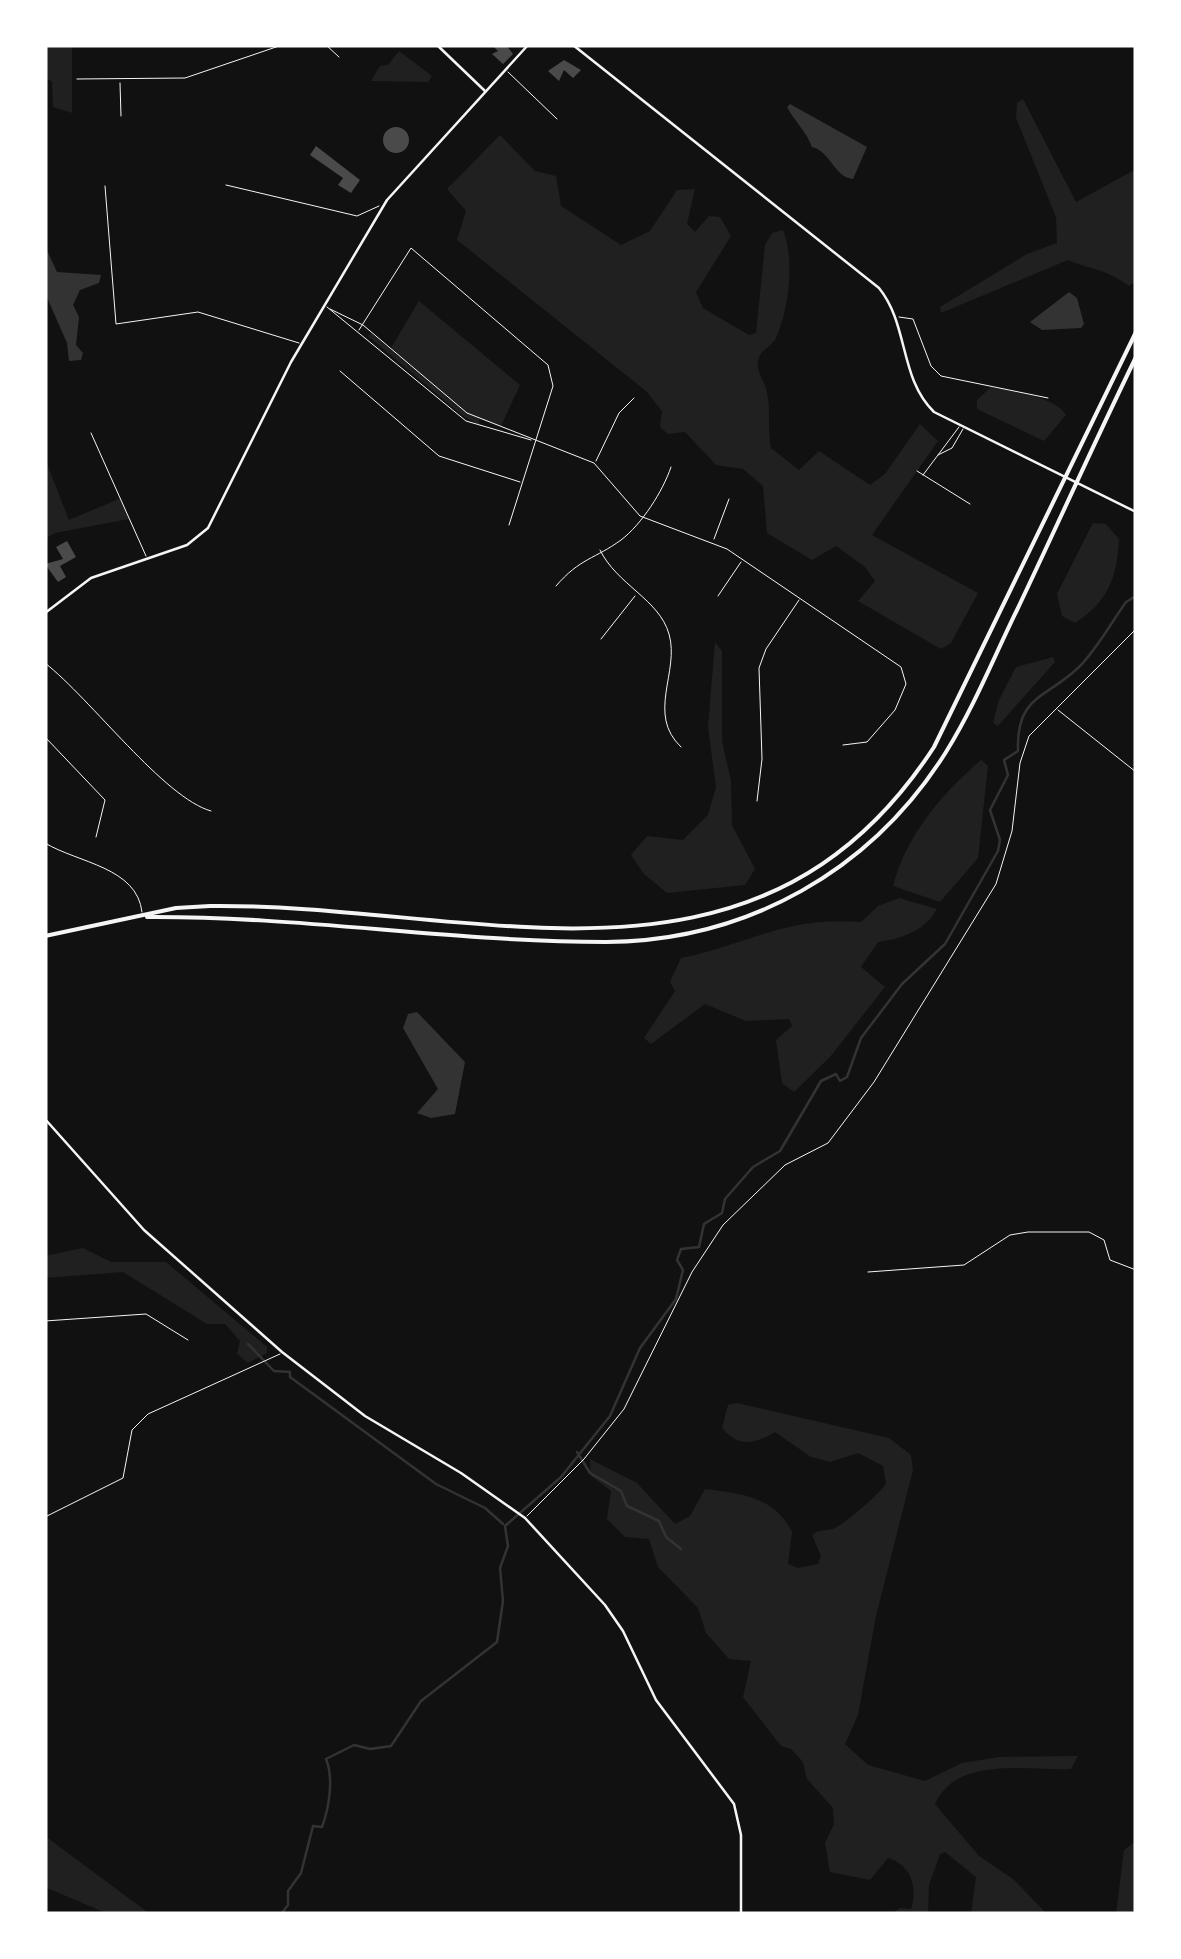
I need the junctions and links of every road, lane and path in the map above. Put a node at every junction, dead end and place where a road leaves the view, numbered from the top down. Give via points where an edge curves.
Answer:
1 (282, 45) edge
2 (326, 45) edge
3 (437, 45) edge
4 (527, 45) edge
5 (573, 45) edge
6 (338, 57) dead end
7 (506, 70) junction
8 (77, 79) dead end
9 (120, 79) junction
10 (485, 91) junction
11 (120, 116) dead end
12 (558, 118) dead end
13 (226, 185) dead end
14 (105, 186) dead end
15 (382, 208) junction
16 (324, 305) junction
17 (330, 308) junction
18 (896, 318) junction
19 (363, 325) junction
20 (360, 330) junction
21 (1136, 332) edge
22 (302, 344) junction
23 (1136, 358) edge
24 (340, 371) dead end
25 (634, 398) dead end
26 (1048, 398) dead end
27 (960, 428) junction
28 (92, 433) dead end
29 (533, 441) junction
30 (594, 463) junction
31 (671, 467) dead end
32 (917, 471) dead end
33 (923, 475) junction
34 (1064, 478) junction
35 (523, 483) junction
36 (1075, 484) junction
37 (729, 499) dead end
38 (970, 504) dead end
39 (1136, 512) edge
40 (640, 516) junction
41 (509, 526) dead end
42 (713, 542) junction
43 (600, 550) junction
44 (146, 558) junction
45 (743, 559) junction
46 (556, 586) dead end
47 (637, 594) junction
48 (718, 596) dead end
49 (800, 598) junction
50 (45, 613) edge
51 (1136, 629) edge
52 (601, 639) dead end
53 (45, 663) edge
54 (1055, 708) junction
55 (45, 736) edge
56 (843, 745) dead end
57 (681, 746) dead end
58 (1136, 772) edge
59 (758, 801) dead end
60 (210, 811) dead end
61 (96, 837) dead end
62 (45, 844) edge
63 (142, 917) junction
64 (45, 936) edge
65 (45, 1119) edge
66 (1136, 1270) edge
67 (868, 1272) dead end
68 (45, 1321) edge
69 (188, 1340) dead end
70 (282, 1352) junction
71 (45, 1518) edge
72 (524, 1518) junction
73 (740, 1914) edge

1 - 9 street via 184,78
2 - 6 street
3 - 10 main road
4 - 7 main road
5 - 18 main road via 873,282
7 - 10 main road
7 - 12 street
8 - 9 street
9 - 11 street
10 - 15 main road
13 - 15 street via 357,216 378,204
14 - 22 street via 114,322 198,312
15 - 16 main road
16 - 17 street
16 - 22 main road
17 - 19 street
17 - 20 street
18 - 26 street via 912,319 941,376
18 - 27 main road via 918,394
19 - 20 street
19 - 29 street via 467,413
19 - 29 street via 411,248 548,366 553,386
20 - 29 street via 466,421
21 - 34 main road
22 - 44 main road via 208,528 187,545
23 - 36 main road
24 - 35 street via 440,456
25 - 30 street via 618,413
27 - 33 street
27 - 34 main road
28 - 44 street
29 - 30 street
29 - 35 street
30 - 40 street
31 - 40 street via 665,486
32 - 33 street
33 - 38 street
34 - 36 main road
34 - 63 main road via 914,778 836,856 776,892 687,922 612,930 242,906 176,908
35 - 41 street
36 - 39 main road
36 - 63 main road via 947,750 873,842 802,893 716,926 609,942 252,917
37 - 42 street
40 - 42 street
40 - 43 street via 625,537
42 - 45 street
43 - 46 street
43 - 47 street via 612,574
44 - 50 main road via 91,578
45 - 48 street
45 - 49 street
47 - 52 street
47 - 57 street via 661,616 670,638 664,714
49 - 56 street via 906,676 895,710 872,738
49 - 59 street via 758,668
51 - 54 street
53 - 60 street via 182,799
54 - 58 street
54 - 72 street via 1024,748 996,884 874,1082 828,1143 785,1165 730,1217 692,1272 624,1409
55 - 61 street via 105,800
62 - 63 street via 131,884
63 - 64 main road
65 - 70 main road via 144,1230
66 - 67 path via 1110,1260 1098,1236 1064,1231 1010,1235 952,1268
68 - 69 street via 146,1314
70 - 71 street via 148,1414 132,1430 124,1478
70 - 72 main road via 365,1416
72 - 73 main road via 616,1619 651,1692 727,1792 740,1824

